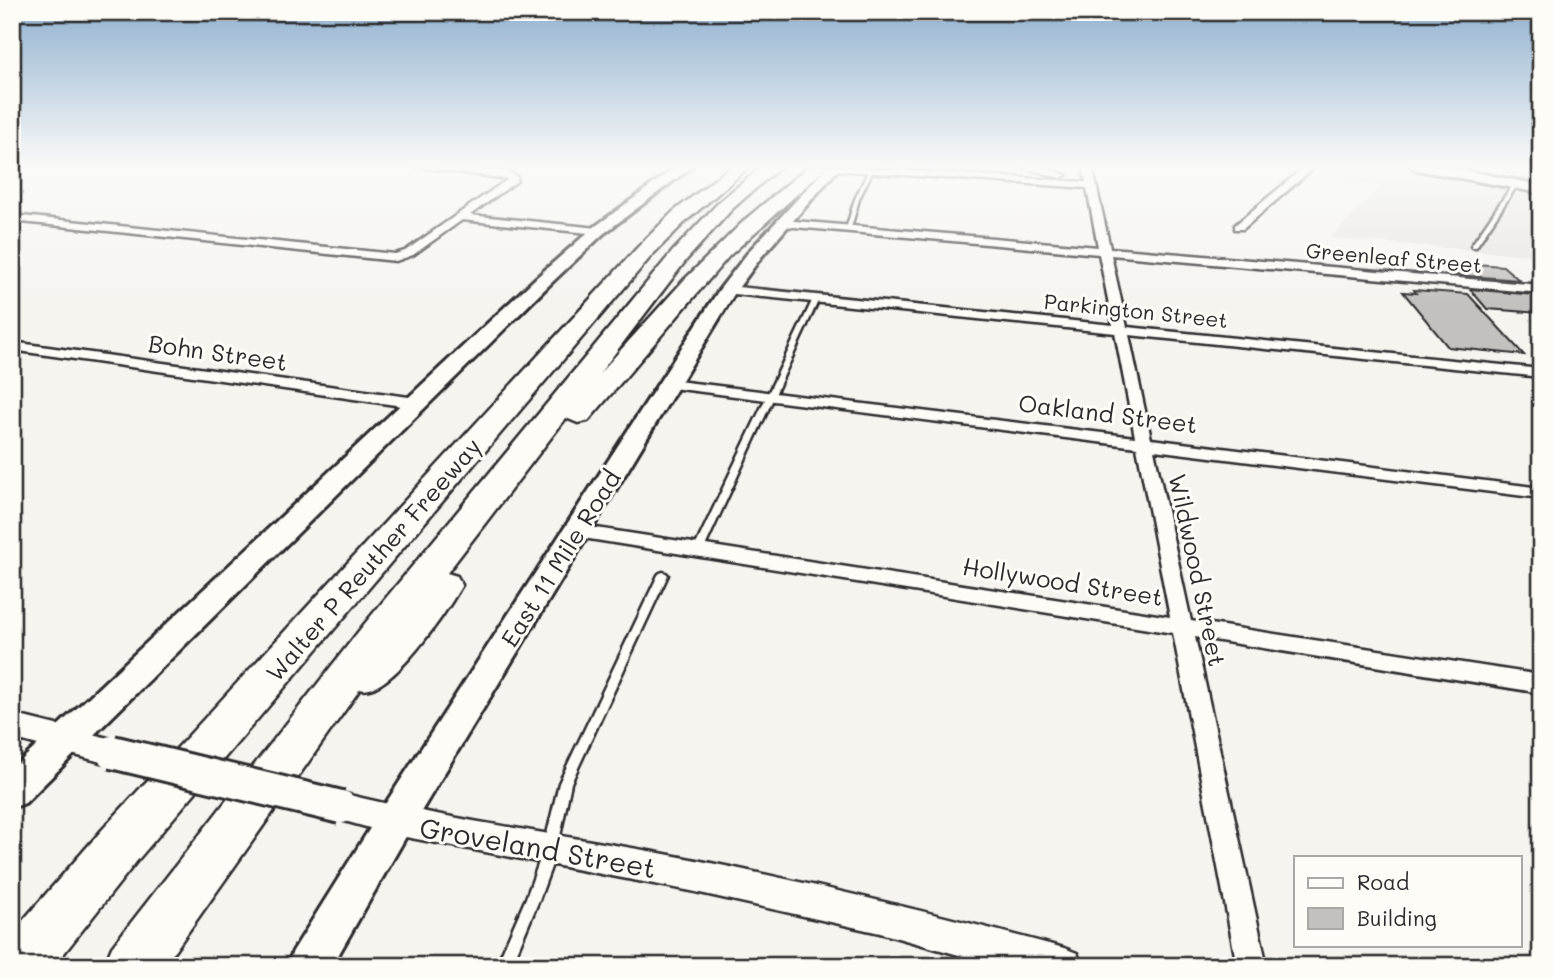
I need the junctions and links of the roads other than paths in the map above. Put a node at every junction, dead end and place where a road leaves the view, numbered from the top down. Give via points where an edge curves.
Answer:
1 (468, 212) edge
2 (625, 212) edge
3 (656, 212) edge
4 (685, 212) edge
5 (720, 212) edge
6 (762, 212) edge
7 (794, 212) edge
8 (853, 212) edge
9 (1096, 212) edge
10 (1257, 212) edge
11 (1497, 212) edge
12 (460, 217) junction
13 (12, 218) edge
14 (783, 223) junction
15 (1239, 227) dead end
16 (848, 228) junction
17 (598, 231) junction
18 (1474, 246) dead end
19 (1104, 250) junction
20 (1541, 289) edge
21 (728, 290) junction
22 (816, 299) junction
23 (1121, 329) junction
24 (12, 346) edge
25 (1541, 373) edge
26 (669, 384) junction
27 (770, 397) junction
28 (416, 403) junction
29 (1144, 442) junction
30 (471, 449) junction
31 (1541, 493) edge
32 (577, 531) junction
33 (698, 551) junction
34 (663, 575) dead end
35 (1183, 626) junction
36 (1541, 684) edge
37 (316, 720) junction
38 (12, 726) edge
39 (65, 739) junction
40 (12, 792) edge
41 (395, 821) junction
42 (550, 851) junction
43 (19, 966) edge
44 (131, 966) edge
45 (308, 966) edge
46 (503, 966) edge
47 (1064, 966) edge
48 (1252, 966) edge

1 - 12 street
2 - 17 main road
3 - 30 highway via 509,386
4 - 30 highway, Walter P Reuther Freeway via 646,250
5 - 37 highway, Walter P Reuther Freeway via 680,255 376,637
6 - 37 highway via 705,270 540,460 401,643
7 - 14 main road, East 11 Mile Road
8 - 16 lane
9 - 19 street, Wildwood Street
10 - 15 street
11 - 18 lane
12 - 13 street via 396,258
12 - 17 street
14 - 16 street, Greenleaf Street
14 - 21 main road, East 11 Mile Road
16 - 19 street, Greenleaf Street
17 - 28 main road
19 - 20 street, Greenleaf Street
19 - 23 street, Wildwood Street
21 - 22 street, Parkington Street
21 - 26 main road, East 11 Mile Road
22 - 23 street, Parkington Street
22 - 27 lane
23 - 25 street, Parkington Street
23 - 29 street, Wildwood Street
24 - 28 street, Bohn Street
26 - 27 street, Oakland Street
26 - 32 main road, East 11 Mile Road
27 - 29 street, Oakland Street
27 - 33 lane
28 - 39 main road
29 - 31 street, Oakland Street
29 - 35 street, Wildwood Street
30 - 43 highway, Walter P Reuther Freeway via 119,846
32 - 33 street, Hollywood Street
32 - 41 main road, East 11 Mile Road
33 - 35 street, Hollywood Street
34 - 42 lane via 565,783
35 - 36 street, Hollywood Street
35 - 48 street, Wildwood Street
37 - 44 highway, Walter P Reuther Freeway
38 - 39 street, Groveland Street
39 - 40 main road
39 - 41 street, Groveland Street, bridge
41 - 42 street, Groveland Street
41 - 45 main road, East 11 Mile Road
42 - 46 lane
42 - 47 street, Groveland Street via 691,875 880,916

